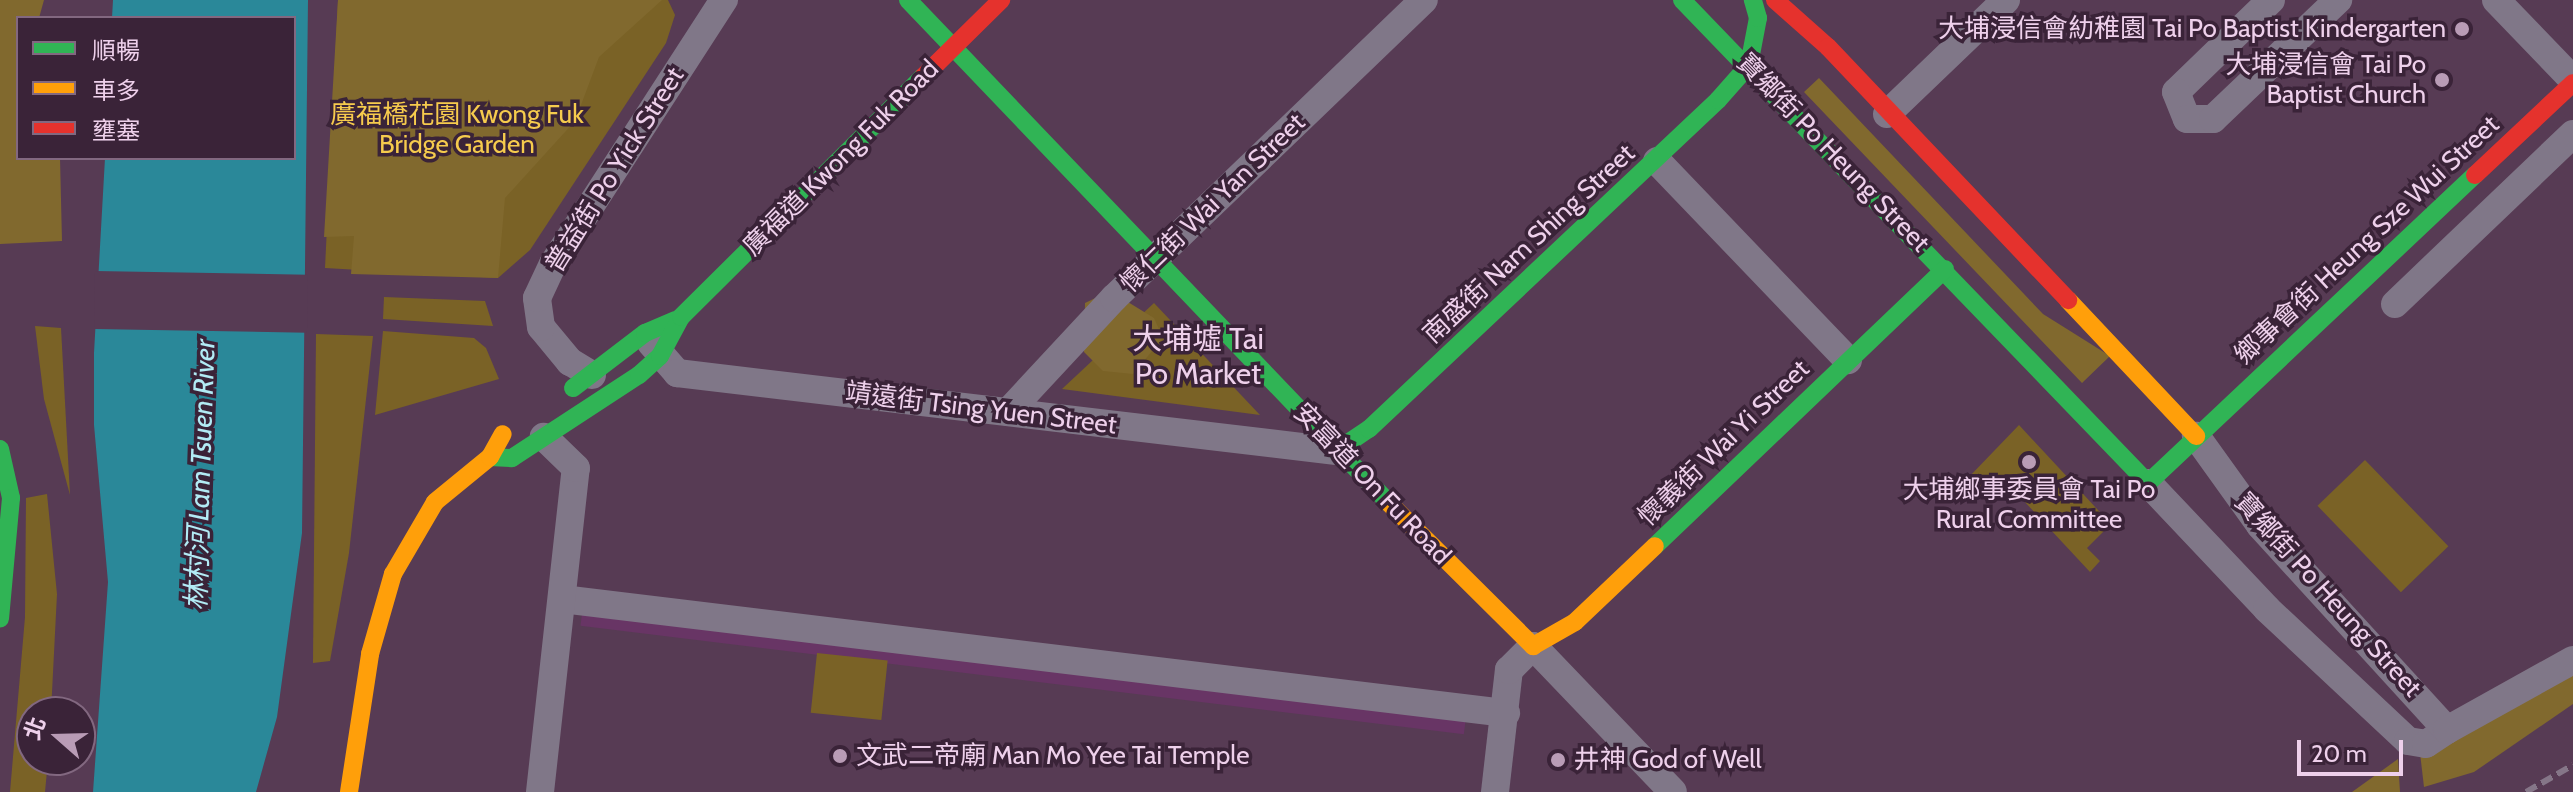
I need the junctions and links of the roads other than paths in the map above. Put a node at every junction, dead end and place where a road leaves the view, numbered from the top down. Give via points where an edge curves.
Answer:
1 (908, 0) edge
2 (1001, 0) edge
3 (1424, 0) edge
4 (1682, 0) edge
5 (1753, 0) edge
6 (1775, 0) edge
7 (2006, 0) edge
8 (2271, 0) edge
9 (2338, 0) edge
10 (2496, 0) edge
11 (711, 5) edge
12 (953, 45) junction
13 (1749, 65) junction
14 (2573, 82) edge
15 (1887, 114) junction
16 (2573, 134) edge
17 (1657, 161) junction
18 (1155, 258) junction
19 (1945, 269) junction
20 (2395, 304) dead end
21 (681, 317) junction
22 (652, 345) junction
23 (1848, 360) junction
24 (592, 375) junction
25 (558, 398) dead end
26 (1008, 412) junction
27 (514, 426) dead end
28 (2196, 436) junction
29 (544, 437) junction
30 (0, 449) edge
31 (1336, 451) junction
32 (490, 457) junction
33 (2148, 483) junction
34 (562, 599) junction
35 (1, 604) edge
36 (1533, 646) junction
37 (2573, 660) edge
38 (1506, 713) junction
39 (2447, 730) junction
40 (349, 792) edge
41 (540, 792) edge
42 (1495, 792) edge
43 (1673, 792) edge

1 - 12 street, 安富道 On Fu Road
2 - 12 street, 廣福道 Kwong Fuk Road
3 - 18 street, 懷仁街 Wai Yan Street
4 - 13 street, 寶鄉街 Po Heung Street
5 - 13 street via 1758,18
6 - 15 street, 寶鄉街 Po Heung Street via 1828,47
7 - 15 street
8 - 9 street via 2176,92 2187,119 2213,119
10 - 14 street
11 - 24 street, 普益街 Po Yick Street via 537,298 541,327 570,362
12 - 18 street, 安富道 On Fu Road
12 - 21 street, 廣福道 Kwong Fuk Road
13 - 17 street, 南盛街 Nam Shing Street
13 - 19 street, 寶鄉街 Po Heung Street
14 - 28 street, 鄉事會街 Heung Sze Wui Street
15 - 28 street, 寶鄉街 Po Heung Street
16 - 20 street
17 - 23 street
17 - 31 street, 南盛街 Nam Shing Street via 1608,201 1369,429
18 - 26 street, 懷仁街 Wai Yan Street
18 - 31 street, 安富道 On Fu Road
19 - 23 street, 懷義街 Wai Yi Street
19 - 33 street, 寶鄉街 Po Heung Street
21 - 22 street, 廣福道 Kwong Fuk Road
21 - 22 street, 廣福道 Kwong Fuk Road
22 - 24 street, 廣福道 Kwong Fuk Road
22 - 26 street, 靖遠街 Tsing Yuen Street via 677,373
22 - 29 street, 廣福道 Kwong Fuk Road via 639,375
23 - 36 street, 懷義街 Wai Yi Street via 1575,622
24 - 25 street, 廣福道 Kwong Fuk Road
26 - 31 street, 靖遠街 Tsing Yuen Street
27 - 32 street, 廣福道 Kwong Fuk Road
28 - 33 street
28 - 39 street, 寶鄉街 Po Heung Street via 2260,525 2432,707
29 - 32 street, 廣福道 Kwong Fuk Road via 512,458
29 - 34 street via 576,468
30 - 35 street via 11,498
31 - 36 street, 安富道 On Fu Road
32 - 40 street, 廣福道 Kwong Fuk Road via 455,481 416,528 393,574 370,654
33 - 39 street, 寶鄉街 Po Heung Street via 2267,609 2408,741 2426,744
34 - 38 street
34 - 41 street
36 - 38 street via 1509,670
36 - 43 street, 安富道 On Fu Road
37 - 39 street
38 - 42 street

